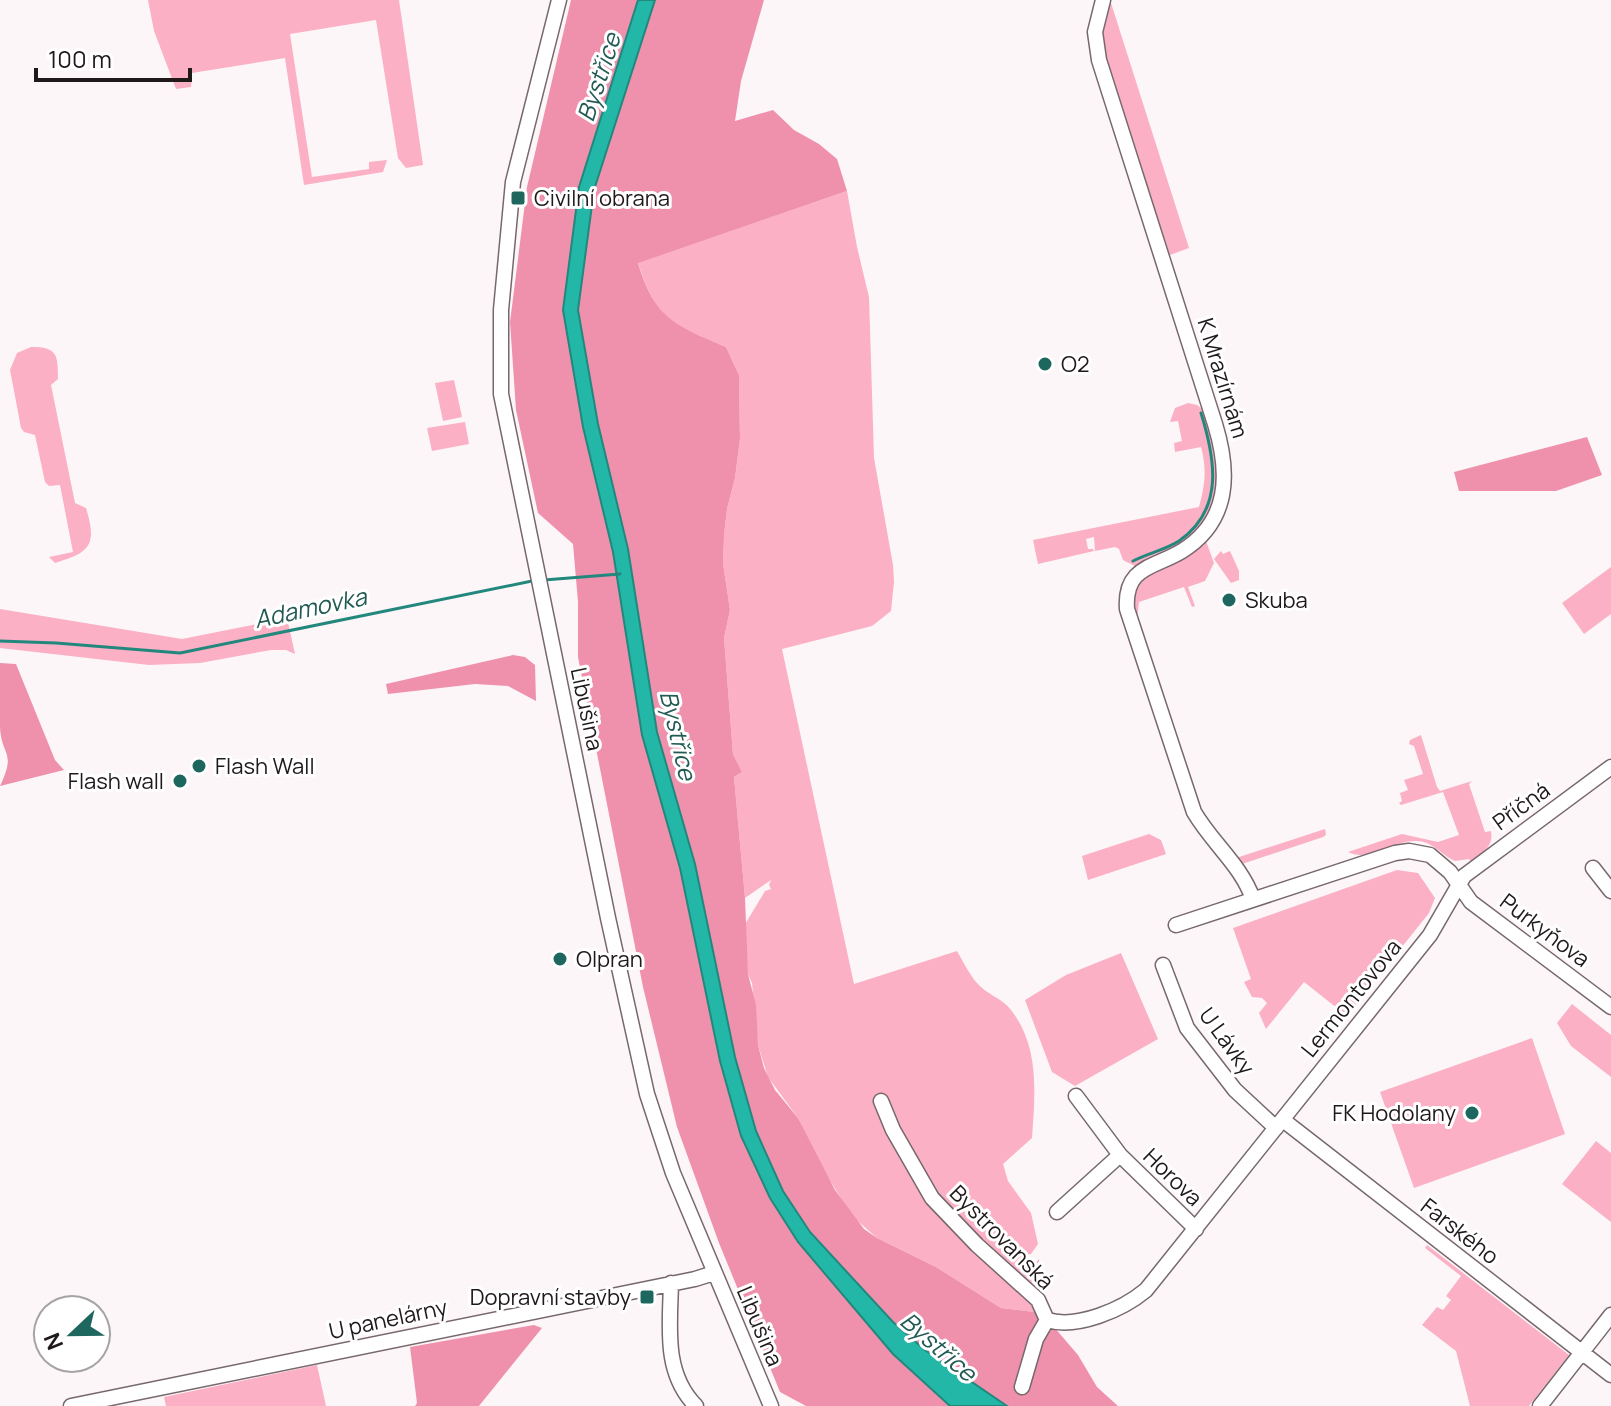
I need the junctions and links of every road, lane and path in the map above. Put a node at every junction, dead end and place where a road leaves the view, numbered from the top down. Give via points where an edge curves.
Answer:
1 (559, 0) edge
2 (1103, 0) edge
3 (1611, 767) edge
4 (1593, 868) dead end
5 (1458, 883) junction
6 (1611, 891) edge
7 (1253, 899) junction
8 (1176, 925) dead end
9 (1163, 965) dead end
10 (1611, 1007) edge
11 (1076, 1096) dead end
12 (881, 1101) dead end
13 (1280, 1124) junction
14 (1120, 1155) junction
15 (1057, 1212) dead end
16 (1196, 1229) junction
17 (714, 1273) junction
18 (671, 1283) junction
19 (1611, 1315) edge
20 (1047, 1320) junction
21 (1582, 1353) junction
22 (1611, 1375) edge
23 (1022, 1387) dead end
24 (71, 1406) edge
25 (696, 1406) edge
26 (771, 1406) edge
27 (1540, 1406) edge

1 - 17 street, Libušina via 513,182 501,310 501,394 636,1053 658,1134
2 - 7 street, K Mrazírnám via 1095,32 1102,72 1226,471 1223,496 1211,522 1187,548 1139,572 1127,609 1194,812 1244,877
3 - 5 street, Příčná
4 - 6 street
5 - 7 street via 1430,855 1409,851
5 - 10 street, Purkyňova via 1471,902
5 - 13 street, Lermontovova via 1430,935
7 - 8 street
9 - 13 street, U Lávky via 1187,1028 1235,1090
11 - 14 street, Horova
12 - 20 street, Bystrovanská via 932,1198 1038,1300
13 - 16 street, Lermontovova
13 - 21 street, Farského
14 - 15 street, Horova
14 - 16 street, Horova
16 - 20 street, Lermontovova via 1140,1294 1073,1323
17 - 18 street, U panelárny
17 - 26 street, Libušina
18 - 24 street, U panelárny
18 - 25 street via 672,1362 680,1387
19 - 21 street
20 - 23 street
21 - 22 street, Farského
21 - 27 street

